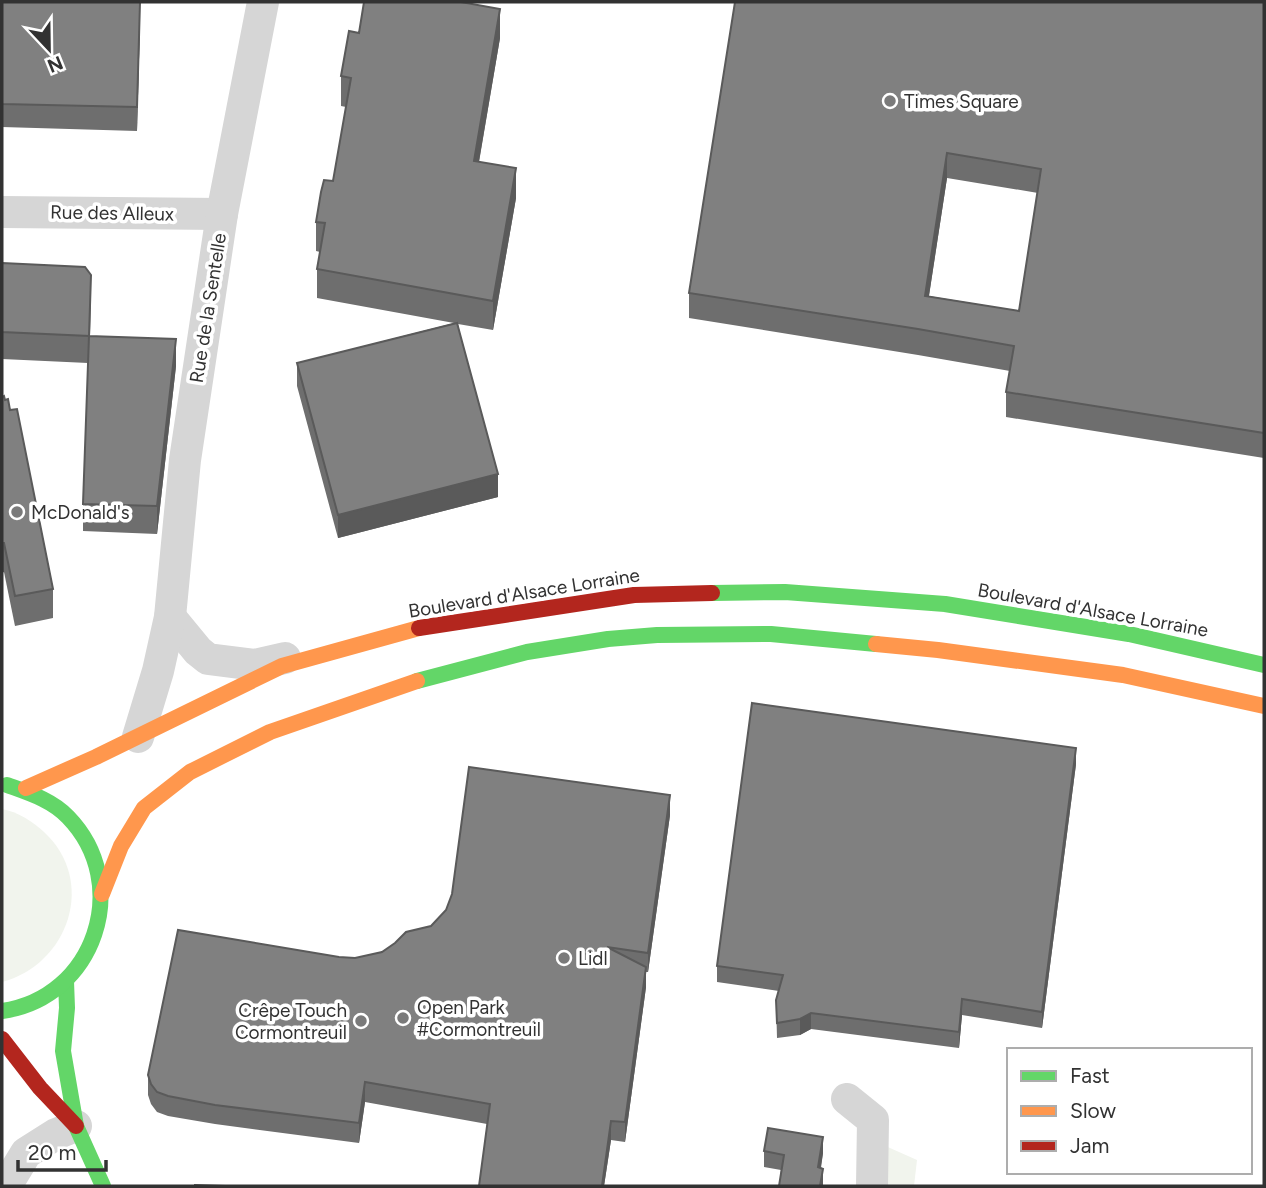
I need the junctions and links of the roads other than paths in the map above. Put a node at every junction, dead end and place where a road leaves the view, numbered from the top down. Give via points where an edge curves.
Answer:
1 (263, 2) edge
2 (2, 212) edge
3 (222, 214) junction
4 (170, 617) junction
5 (414, 629) junction
6 (1264, 664) edge
7 (1264, 706) edge
8 (138, 737) junction
9 (2, 784) edge
10 (26, 788) junction
11 (102, 894) junction
12 (66, 981) junction
13 (2, 1011) edge
14 (2, 1039) edge
15 (2, 1070) edge
16 (40, 1088) junction
17 (846, 1099) dead end
18 (75, 1126) junction
19 (6, 1186) edge
20 (103, 1186) edge
21 (872, 1186) edge

1 - 3 street, Rue de la Sentelle
2 - 3 street, Rue des Alleux
3 - 4 street, Rue de la Sentelle via 185,460
4 - 5 street via 208,659 255,665
4 - 8 street, Rue de la Sentelle
5 - 6 main road, Boulevard d'Alsace Lorraine via 634,595 785,592 945,604 1129,634
5 - 8 main road, Boulevard d'Alsace Lorraine via 282,666
7 - 11 main road via 1123,675 771,634 644,636 527,652 420,680 270,732 190,772 144,808 121,846
8 - 10 main road, Boulevard d'Alsace Lorraine
9 - 10 main road
10 - 11 main road via 56,805 81,830 96,860
11 - 12 main road via 99,926 91,946
12 - 13 main road via 42,999
12 - 18 main road via 63,1051
14 - 16 main road
15 - 16 street
16 - 18 main road
17 - 21 street via 873,1120
18 - 19 street via 26,1153
18 - 20 main road

